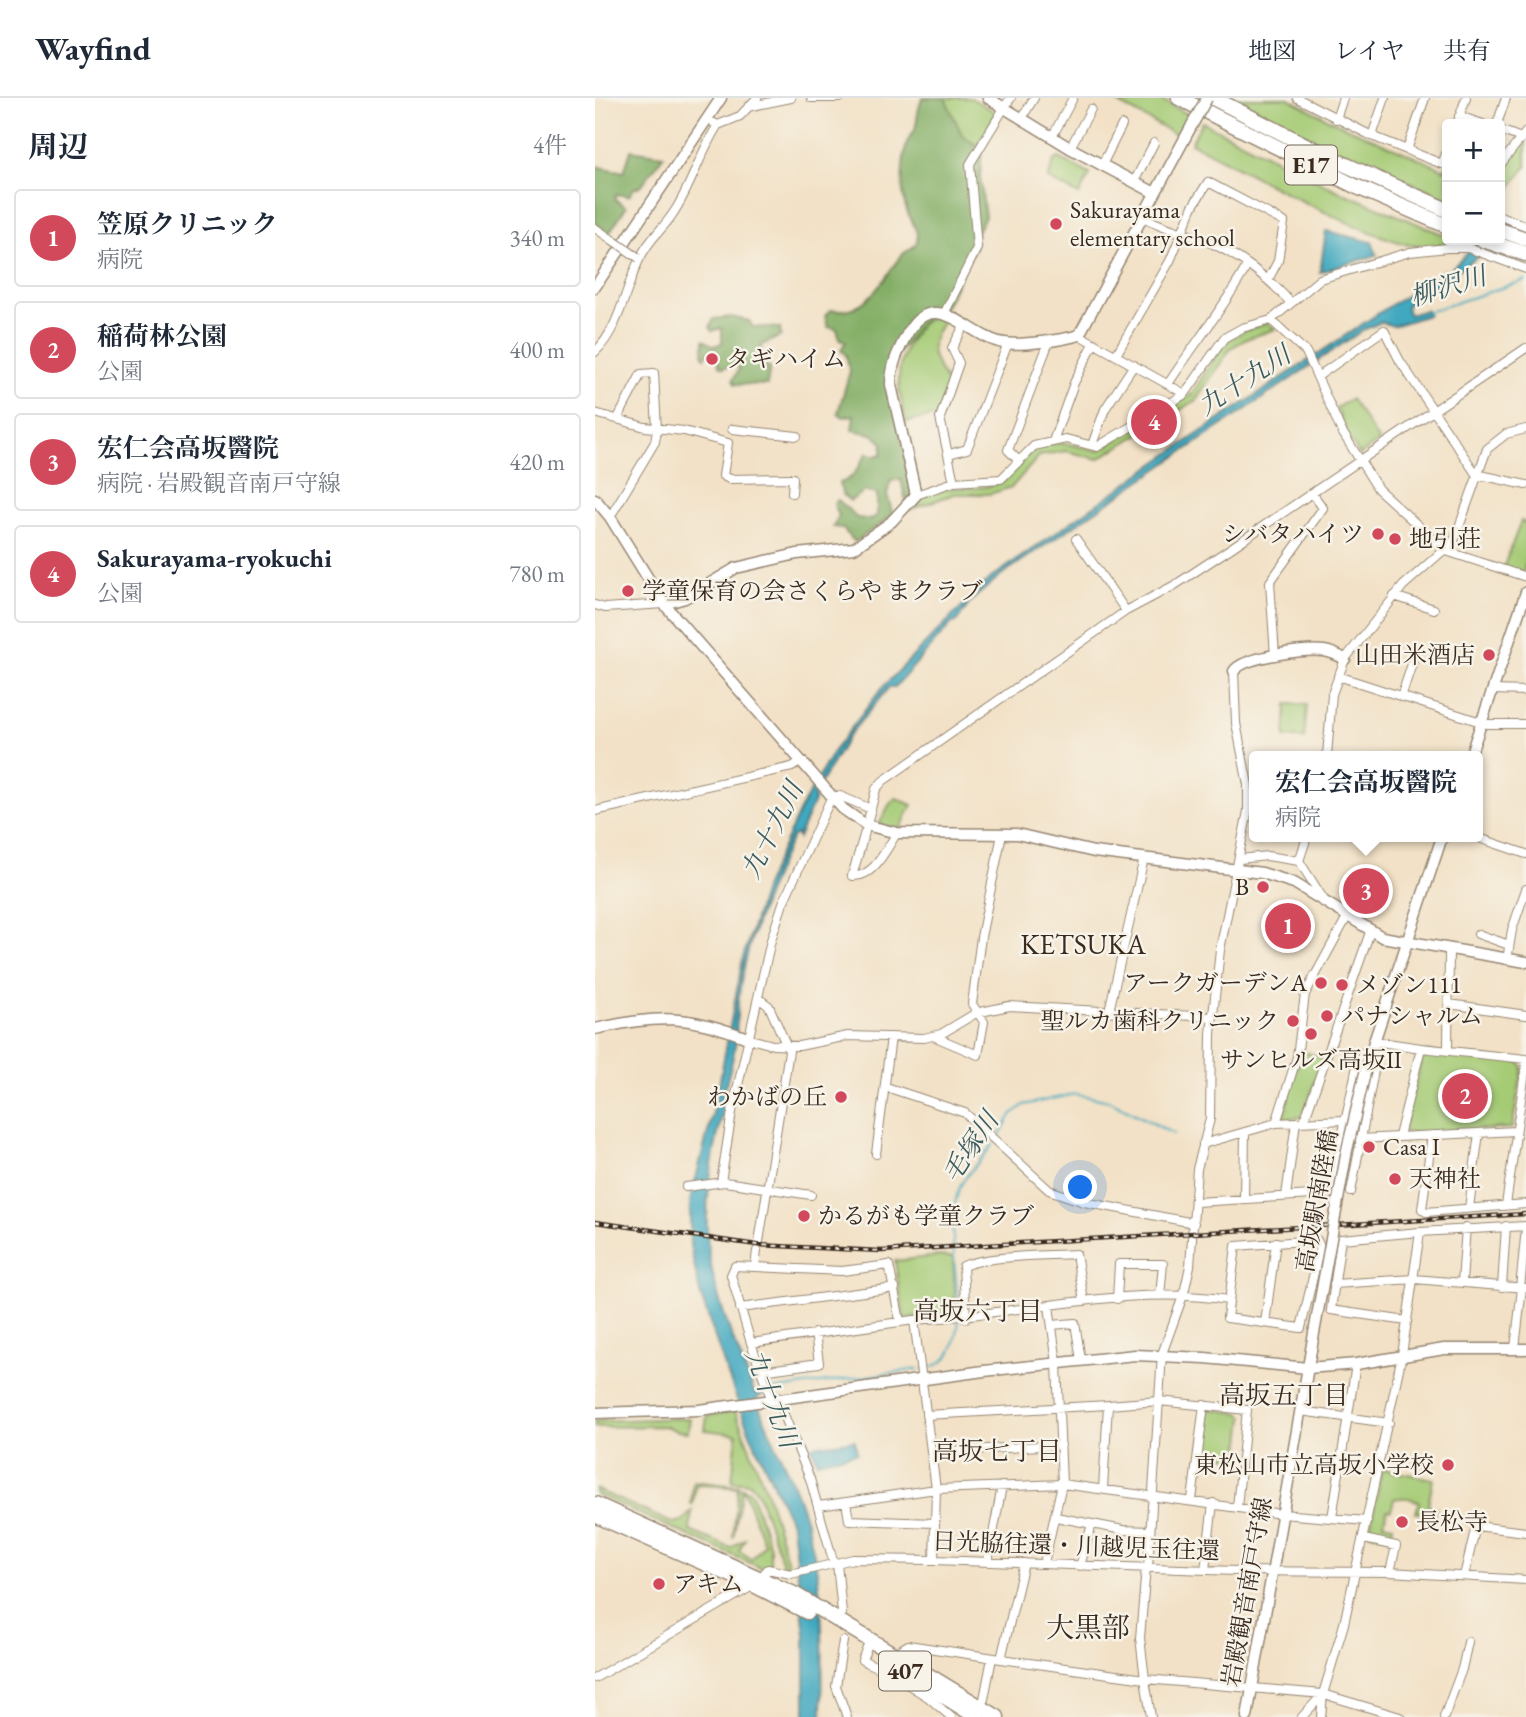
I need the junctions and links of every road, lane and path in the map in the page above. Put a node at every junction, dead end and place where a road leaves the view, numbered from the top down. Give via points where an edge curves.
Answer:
1 (791, 98) edge
2 (811, 98) edge
3 (840, 98) edge
4 (988, 98) edge
5 (1034, 98) edge
6 (1073, 98) edge
7 (1178, 98) edge
8 (1207, 98) edge
9 (1213, 98) edge
10 (1343, 98) edge
11 (1385, 98) edge
12 (1425, 98) edge
13 (1466, 98) edge
14 (1506, 98) edge
15 (717, 99) edge
16 (1300, 99) edge
17 (754, 102) edge
18 (1091, 109) dead end
19 (1001, 113) dead end
20 (1022, 118) junction
21 (1336, 119) junction
22 (1458, 119) edge
23 (1499, 119) edge
24 (713, 122) junction
25 (1122, 125) dead end
26 (1505, 131) edge
27 (1523, 135) edge
28 (1372, 136) junction
29 (1052, 137) junction
30 (1154, 143) dead end
31 (1070, 148) junction
32 (1407, 150) junction
33 (1505, 158) edge
34 (1442, 164) edge
35 (1102, 165) junction
36 (1134, 182) junction
37 (1155, 193) junction
38 (1442, 208) edge
39 (1143, 218) junction
40 (1442, 224) edge
41 (1526, 226) edge
42 (595, 228) edge
43 (1507, 228) edge
44 (1184, 234) junction
45 (1526, 239) edge
46 (1487, 246) edge
47 (1526, 254) edge
48 (639, 258) junction
49 (1247, 266) junction
50 (1526, 269) edge
51 (1269, 278) junction
52 (595, 287) edge
53 (1291, 303) junction
54 (944, 314) junction
55 (1271, 320) junction
56 (964, 324) junction
57 (1079, 335) junction
58 (1050, 339) junction
59 (1008, 343) junction
60 (1094, 343) junction
61 (1526, 348) edge
62 (595, 352) edge
63 (1116, 355) junction
64 (1134, 365) junction
65 (1316, 376) junction
66 (1168, 384) junction
67 (1185, 394) junction
68 (1433, 411) junction
69 (595, 413) edge
70 (618, 418) junction
71 (732, 429) dead end
72 (1526, 429) edge
73 (657, 430) junction
74 (797, 436) dead end
75 (1053, 441) junction
76 (1092, 446) junction
77 (949, 454) junction
78 (1359, 461) junction
79 (1020, 462) junction
80 (1479, 476) junction
81 (954, 482) junction
82 (1526, 485) edge
83 (792, 493) dead end
84 (1312, 493) junction
85 (916, 495) junction
86 (595, 499) edge
87 (610, 517) junction
88 (1076, 540) dead end
89 (1446, 551) junction
90 (1526, 577) edge
91 (1526, 592) edge
92 (1394, 596) junction
93 (664, 604) junction
94 (595, 605) edge
95 (1434, 610) dead end
96 (1126, 611) junction
97 (1418, 646) dead end
98 (1275, 656) junction
99 (1345, 659) junction
100 (1234, 671) joint
101 (1338, 676) junction
102 (1493, 690) junction
103 (1526, 691) edge
104 (1401, 696) junction
105 (1481, 723) junction
106 (1526, 724) edge
107 (1327, 751) edge
108 (1472, 751) edge
109 (801, 761) junction
110 (831, 795) junction
111 (870, 809) junction
112 (595, 811) edge
113 (868, 820) dead end
114 (865, 832) dead end
115 (897, 834) junction
116 (1002, 834) junction
117 (1483, 839) edge
118 (1305, 842) edge
119 (1440, 842) edge
120 (1526, 854) edge
121 (1144, 859) junction
122 (1240, 859) junction
123 (1299, 861) junction
124 (1237, 872) junction
125 (1526, 889) edge
126 (1324, 900) junction
127 (1347, 918) junction
128 (1370, 932) junction
129 (1478, 934) dead end
130 (1406, 943) junction
131 (1509, 945) junction
132 (1449, 951) junction
133 (1507, 960) junction
134 (1526, 962) edge
135 (758, 998) junction
136 (1449, 1004) junction
137 (1109, 1011) junction
138 (976, 1013) junction
139 (1526, 1015) edge
140 (1212, 1017) junction
141 (595, 1029) edge
142 (933, 1036) junction
143 (891, 1037) junction
144 (749, 1039) junction
145 (786, 1046) junction
146 (1421, 1048) junction
147 (1447, 1050) junction
148 (1370, 1051) junction
149 (1526, 1059) edge
150 (1526, 1065) edge
151 (886, 1087) junction
152 (1344, 1120) junction
153 (1300, 1122) junction
154 (1276, 1123) junction
155 (1517, 1131) junction
156 (1245, 1132) junction
157 (1479, 1133) junction
158 (1432, 1135) junction
159 (1399, 1136) junction
160 (1359, 1139) junction
161 (1203, 1144) junction
162 (876, 1154) dead end
163 (720, 1183) junction
164 (687, 1187) dead end
165 (769, 1187) junction
166 (1351, 1192) dead end
167 (811, 1195) dead end
168 (1286, 1196) junction
169 (1244, 1199) junction
170 (1196, 1202) junction
171 (1506, 1205) junction
172 (1526, 1205) edge
173 (1469, 1208) junction
174 (1194, 1223) junction
175 (1506, 1226) junction
176 (1466, 1227) junction
177 (1526, 1227) edge
178 (1420, 1233) junction
179 (1276, 1242) junction
180 (755, 1267) junction
181 (1414, 1279) junction
182 (1462, 1282) junction
183 (1333, 1284) junction
184 (1502, 1287) junction
185 (895, 1288) junction
186 (1523, 1288) edge
187 (1184, 1293) junction
188 (1160, 1296) junction
189 (1117, 1299) junction
190 (1228, 1300) junction
191 (1084, 1301) junction
192 (1049, 1306) junction
193 (740, 1308) junction
194 (966, 1318) junction
195 (914, 1320) junction
196 (899, 1321) junction
197 (1408, 1321) junction
198 (1265, 1323) junction
199 (1052, 1325) junction
200 (815, 1333) junction
201 (751, 1343) junction
202 (1521, 1349) edge
203 (1311, 1350) joint
204 (1162, 1354) junction
205 (1402, 1355) junction
206 (1081, 1360) junction
207 (1057, 1363) junction
208 (1356, 1364) junction
209 (1308, 1368) junction
210 (762, 1371) junction
211 (922, 1381) junction
212 (772, 1401) junction
213 (1159, 1401) junction
214 (1108, 1405) junction
215 (1204, 1405) junction
216 (1059, 1407) junction
217 (1300, 1411) junction
218 (595, 1413) edge
219 (926, 1415) junction
220 (1348, 1419) junction
221 (1389, 1423) junction
222 (1061, 1445) junction
223 (931, 1452) junction
224 (1062, 1484) junction
225 (1002, 1486) junction
226 (936, 1489) junction
227 (1103, 1489) junction
228 (1153, 1494) junction
229 (1192, 1500) junction
230 (846, 1502) junction
231 (1213, 1503) junction
232 (595, 1504) edge
233 (819, 1506) junction
234 (1237, 1507) junction
235 (1282, 1514) junction
236 (595, 1516) edge
237 (1056, 1517) junction
238 (1332, 1518) junction
239 (1367, 1521) junction
240 (935, 1523) junction
241 (1092, 1524) junction
242 (1150, 1531) junction
243 (1526, 1532) edge
244 (1364, 1539) junction
245 (934, 1560) junction
246 (988, 1561) junction
247 (836, 1563) junction
248 (1024, 1563) junction
249 (1044, 1563) junction
250 (1080, 1566) junction
251 (1147, 1567) junction
252 (1205, 1570) junction
253 (1272, 1572) junction
254 (1357, 1572) junction
255 (1390, 1572) junction
256 (1464, 1576) junction
257 (759, 1578) junction
258 (1526, 1580) edge
259 (835, 1618) junction
260 (843, 1642) dead end
261 (1468, 1642) dead end
262 (867, 1647) junction
263 (894, 1654) junction
264 (996, 1658) junction
265 (595, 1678) edge
266 (1145, 1679) junction
267 (1252, 1688) junction
268 (1323, 1694) junction
269 (984, 1699) dead end
270 (847, 1717) edge
271 (951, 1717) edge
272 (978, 1717) edge
273 (997, 1717) edge
274 (1151, 1717) edge
275 (1247, 1717) edge
276 (1302, 1717) edge
277 (1321, 1717) edge
278 (1400, 1717) edge
279 (1444, 1717) edge

1 - 17 street
2 - 3 street
4 - 20 street
5 - 20 street
6 - 29 street
7 - 40 highway, E17 via 1343,181
8 - 37 street, bridge
9 - 38 highway, E17
10 - 21 street
11 - 28 street
12 - 32 street
13 - 22 street
14 - 23 street
15 - 24 street
16 - 21 street
17 - 24 street via 740,116
18 - 31 street
19 - 54 street via 970,164 977,248
20 - 29 street
21 - 28 street
24 - 48 street via 674,213
24 - 52 street
25 - 35 street
26 - 27 street
27 - 33 street
28 - 32 street
29 - 31 street
30 - 36 street
31 - 35 street
32 - 34 street
35 - 36 street
36 - 37 street
37 - 39 street
39 - 44 street
39 - 57 street
41 - 43 street
42 - 48 street, bridge
43 - 45 highway
44 - 49 street via 1206,241
44 - 51 street via 1189,213 1208,182 1284,222 1278,261
44 - 63 street
46 - 47 highway
46 - 50 street
46 - 53 street via 1385,258 1320,279
48 - 62 street via 612,330
49 - 51 street
49 - 66 street via 1222,310
51 - 53 street
53 - 55 street
54 - 56 street
54 - 85 street via 929,314 916,321 891,371
55 - 65 street via 1299,344
55 - 67 street via 1224,338
56 - 59 street
56 - 77 street via 952,348 959,363 940,418
57 - 58 street
57 - 60 street
58 - 59 street
58 - 79 street via 1008,450
59 - 77 street via 967,449
60 - 63 street
60 - 75 street
61 - 68 street
63 - 64 street
64 - 66 street
64 - 76 street via 1105,410
65 - 68 street via 1384,330
65 - 78 street
66 - 67 street
67 - 76 street
68 - 78 street
68 - 80 street
69 - 70 street
70 - 73 street
70 - 73 street via 641,374 654,373
71 - 74 street
72 - 80 street via 1492,442
73 - 83 street via 684,431 728,443 723,476 793,478
73 - 87 street via 652,451
75 - 76 street via 1066,439
75 - 79 street via 1034,446
77 - 81 street
78 - 84 street
78 - 89 street via 1378,489
79 - 81 street via 1001,480
80 - 82 street
80 - 89 street via 1461,529
81 - 85 street
84 - 96 street
84 - 98 street via 1323,508 1270,582
85 - 93 street via 891,522 854,548 797,554 736,568 685,598
86 - 87 street
87 - 93 street
88 - 96 street
89 - 90 street
89 - 92 street
91 - 102 street
92 - 95 street
92 - 99 street
93 - 94 street
93 - 109 street
96 - 111 street via 883,781
97 - 104 street
98 - 99 street via 1324,651
98 - 100 street via 1242,663
99 - 101 street
100 - 122 street via 1235,723 1249,798
101 - 104 street
101 - 107 street
102 - 103 street
102 - 105 street
104 - 105 street
105 - 106 street
105 - 108 street
109 - 110 street
109 - 112 street via 792,767
110 - 111 street
110 - 115 street via 866,825
110 - 135 street via 783,903
111 - 113 street
114 - 115 street via 852,876 863,876 876,865
115 - 116 street
116 - 121 street
116 - 138 street via 978,961 972,1004
117 - 120 street
118 - 123 street
119 - 130 street
121 - 124 street
121 - 137 street
122 - 123 street via 1267,856
122 - 124 street
123 - 126 street
124 - 126 street via 1276,877
124 - 140 street via 1220,950
125 - 131 street
126 - 127 street
127 - 128 street
127 - 154 street via 1305,994 1297,1057
128 - 130 street
128 - 153 street
129 - 131 street
130 - 132 street
130 - 148 street
131 - 133 street
132 - 133 street
132 - 136 street
133 - 134 street
135 - 144 street
135 - 145 street via 769,1006
136 - 139 street
136 - 147 street
137 - 138 street via 1009,1006
137 - 140 street
138 - 142 street
138 - 142 street via 984,1027 978,1055
140 - 161 street via 1212,1104
141 - 144 street via 658,1017 688,1019
142 - 143 street
143 - 145 street via 848,1036
143 - 151 street
144 - 145 street
144 - 163 street
145 - 165 street via 789,1064
146 - 147 street
146 - 148 street
146 - 159 street
147 - 149 street
148 - 152 street via 1358,1061
148 - 160 street via 1376,1060
148 - 203 street, 高坂駅南陸橋, bridge
150 - 155 street
151 - 162 street
151 - 174 street via 965,1113 1049,1190 1084,1202
152 - 153 street
152 - 168 street via 1330,1194
153 - 154 street
153 - 168 street
154 - 156 street
155 - 157 street
155 - 171 street
156 - 161 street
156 - 169 street
157 - 158 street
157 - 173 street
158 - 159 street
158 - 173 street via 1423,1209
159 - 160 street
160 - 166 street
161 - 170 street
163 - 164 street
163 - 165 street
165 - 167 street
165 - 180 street
168 - 169 street
169 - 170 street
170 - 174 street
171 - 172 street
171 - 173 street
174 - 187 street
175 - 176 street
175 - 177 street
175 - 184 street
176 - 178 street
176 - 182 street
177 - 186 street
178 - 181 street
178 - 183 street via 1341,1239
179 - 190 street via 1236,1246
179 - 198 street
179 - 198 street via 1317,1240 1320,1247 1303,1325
180 - 185 street via 842,1271 889,1265
180 - 193 street via 730,1270
181 - 182 street
181 - 183 street
181 - 197 street
182 - 184 street
183 - 197 street via 1331,1310
184 - 186 street
185 - 193 street
185 - 196 street
186 - 202 street
187 - 188 street
187 - 190 street
187 - 204 street
188 - 189 street
188 - 189 street via 1163,1264 1119,1265
189 - 191 street
190 - 198 street via 1227,1318
191 - 192 street
191 - 194 street via 1076,1254 973,1263 963,1266
192 - 194 street
192 - 199 street
193 - 201 street
194 - 195 street
195 - 196 street
195 - 211 street
196 - 200 street
197 - 205 street
199 - 206 street via 1075,1323
199 - 207 street
200 - 201 street
200 - 210 street via 819,1363
201 - 210 street
202 - 205 street via 1467,1347
203 - 209 street, 岩殿観音南戸守線
204 - 206 street
204 - 209 street
204 - 213 street
205 - 208 street
205 - 221 street
206 - 207 street
207 - 211 street
207 - 216 street
208 - 209 street
208 - 220 street
209 - 217 street, 岩殿観音南戸守線
210 - 212 street
211 - 212 street
211 - 219 street
212 - 218 street via 672,1413
212 - 233 street
213 - 214 street
213 - 215 street
213 - 228 street
214 - 216 street
214 - 227 street
215 - 229 street
215 - 234 street via 1247,1410
216 - 219 street
216 - 222 street
217 - 220 street
217 - 235 street, 岩殿観音南戸守線
219 - 223 street
220 - 221 street
220 - 238 street
221 - 239 street
222 - 223 street
222 - 224 street
223 - 226 street
224 - 225 street
224 - 227 street
224 - 237 street
225 - 226 street
225 - 246 street
226 - 230 street
226 - 240 street
227 - 228 street
228 - 229 street
228 - 242 street
229 - 231 street
230 - 233 street
230 - 240 street via 849,1520
231 - 234 street
231 - 252 street
232 - 257 highway, 407
233 - 247 street
234 - 235 street
235 - 238 street
235 - 253 street, 岩殿観音南戸守線
236 - 257 highway, 407
237 - 241 street
237 - 249 street
238 - 239 street
239 - 244 street
240 - 245 street
241 - 242 street
241 - 250 street
242 - 251 street
243 - 256 street via 1476,1526
244 - 254 street
244 - 255 street via 1396,1546
245 - 246 street, 日光脇往還・川越児玉往還
245 - 247 street, 日光脇往還・川越児玉往還
246 - 248 street, 日光脇往還・川越児玉往還
247 - 257 street, 日光脇往還・川越児玉往還 via 792,1574 768,1569
247 - 259 street
248 - 249 street, 日光脇往還・川越児玉往還
248 - 264 street
249 - 250 street, 日光脇往還・川越児玉往還
250 - 251 street, 日光脇往還・川越児玉往還
251 - 252 street, 日光脇往還・川越児玉往還
251 - 266 street via 1140,1638
252 - 253 street, 日光脇往還・川越児玉往還
253 - 254 street, 日光脇往還・川越児玉往還
253 - 267 street, 岩殿観音南戸守線
254 - 255 street, 日光脇往還・川越児玉往還
254 - 268 street
255 - 256 street, 日光脇往還・川越児玉往還
256 - 258 street, 日光脇往還・川越児玉往還
257 - 259 highway, 407
257 - 265 street
259 - 262 highway, 407
259 - 263 highway, 407
260 - 270 street via 836,1686
261 - 279 street
262 - 271 street via 862,1660 928,1697
262 - 272 highway, 407
263 - 264 street via 908,1645
263 - 273 highway, 407
264 - 266 street
264 - 269 street
266 - 267 street
266 - 274 street
267 - 268 street
267 - 275 street, 岩殿観音南戸守線
268 - 276 street
268 - 277 street
268 - 278 street

